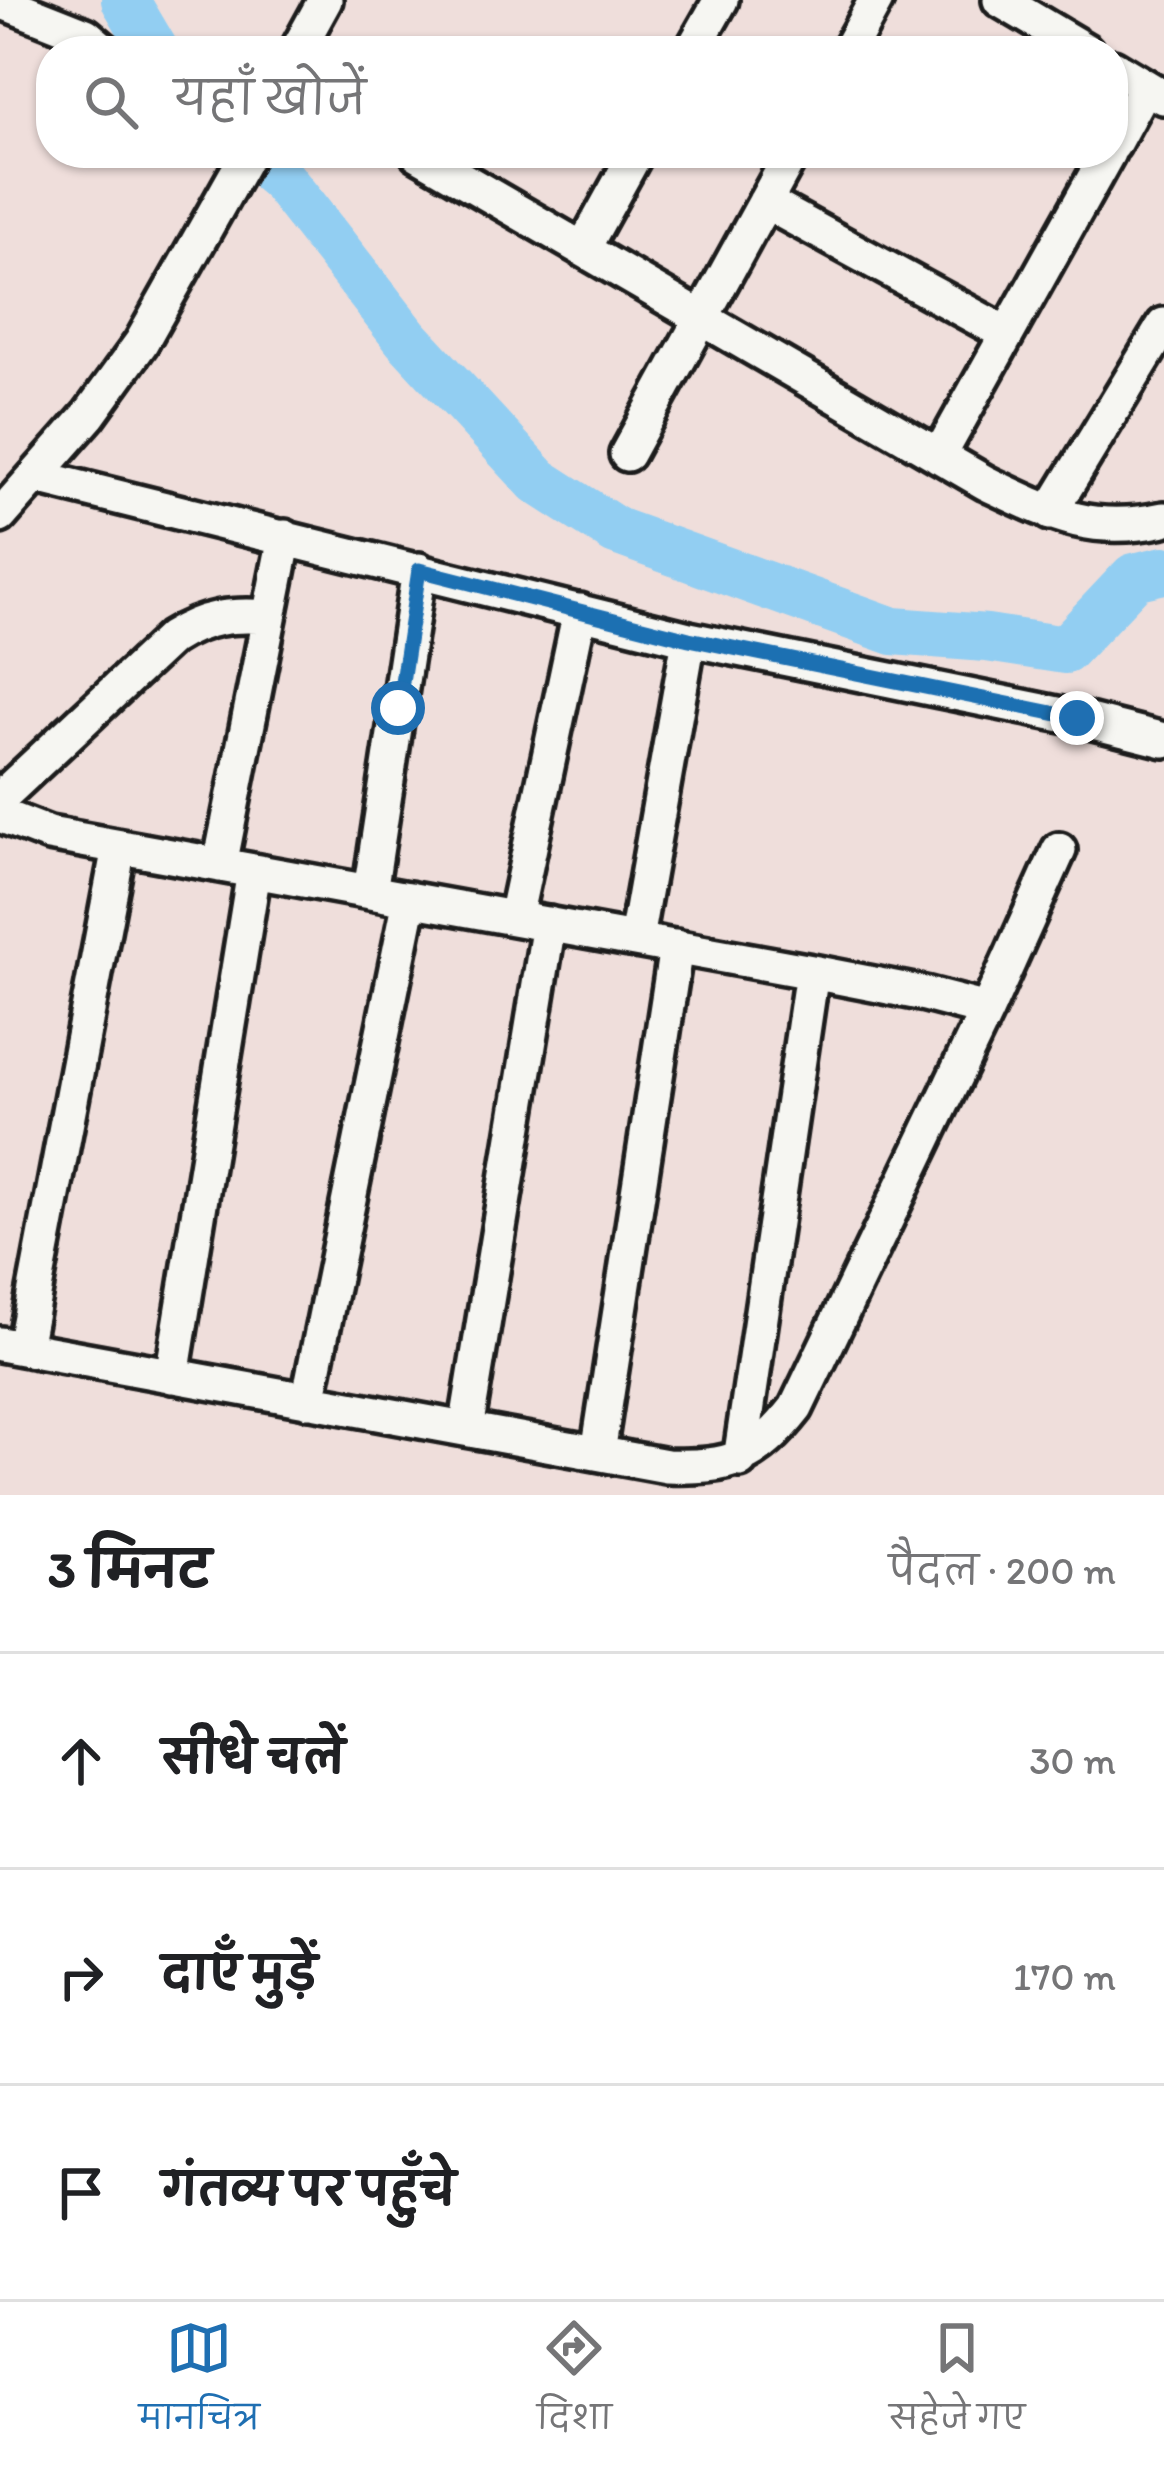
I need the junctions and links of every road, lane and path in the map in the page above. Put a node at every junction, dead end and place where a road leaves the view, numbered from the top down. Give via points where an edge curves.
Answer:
1 (325, 0) edge
2 (721, 0) edge
3 (876, 0) edge
4 (1000, 0) edge
5 (0, 2) edge
6 (87, 36) edge
7 (305, 36) edge
8 (701, 36) edge
9 (856, 36) edge
10 (1061, 36) edge
11 (1128, 76) edge
12 (1155, 92) edge
13 (1128, 126) edge
14 (233, 168) edge
15 (443, 168) edge
16 (628, 168) edge
17 (784, 168) edge
18 (1100, 168) edge
19 (766, 202) junction
20 (583, 250) junction
21 (702, 316) junction
22 (1164, 325) edge
23 (1007, 334) junction
24 (627, 454) dead end
25 (939, 456) junction
26 (37, 477) junction
27 (1050, 513) junction
28 (0, 515) edge
29 (1164, 519) edge
30 (286, 537) junction
31 (419, 570) junction
32 (580, 611) junction
33 (269, 616) junction
34 (689, 639) junction
35 (1164, 740) edge
36 (0, 798) edge
37 (0, 814) edge
38 (119, 847) junction
39 (1059, 850) dead end
40 (220, 865) junction
41 (254, 871) junction
42 (370, 892) junction
43 (410, 899) junction
44 (515, 918) junction
45 (550, 924) junction
46 (636, 940) junction
47 (676, 947) junction
48 (812, 972) junction
49 (987, 1010) junction
50 (12, 1346) edge
51 (172, 1376) junction
52 (308, 1401) junction
53 (466, 1429) junction
54 (598, 1454) junction
55 (740, 1460) junction

1 - 7 street
2 - 8 street
3 - 9 street
4 - 10 street
5 - 6 street
11 - 12 street
12 - 13 street
14 - 26 street via 141,343
15 - 20 street
16 - 20 street
17 - 19 street
18 - 23 street
19 - 21 street
19 - 23 street
20 - 21 street
21 - 24 street
21 - 25 street
22 - 27 street
23 - 25 street
25 - 27 street
26 - 28 street
26 - 30 street
27 - 29 street via 1086,525
30 - 31 street
30 - 33 street
31 - 32 street
31 - 42 street
32 - 34 street
32 - 44 street
33 - 36 street via 215,616 171,638
33 - 40 street
34 - 35 street
34 - 46 street
37 - 38 street via 49,834
38 - 40 street
38 - 50 street
39 - 49 street
40 - 41 street
41 - 42 street
41 - 51 street
42 - 43 street
43 - 44 street
43 - 52 street
44 - 45 street
45 - 46 street
45 - 53 street
46 - 47 street
47 - 48 street
47 - 54 street
48 - 49 street
48 - 55 street
49 - 55 street via 796,1408
50 - 51 street
51 - 52 street
52 - 53 street
53 - 54 street
54 - 55 street via 667,1466

